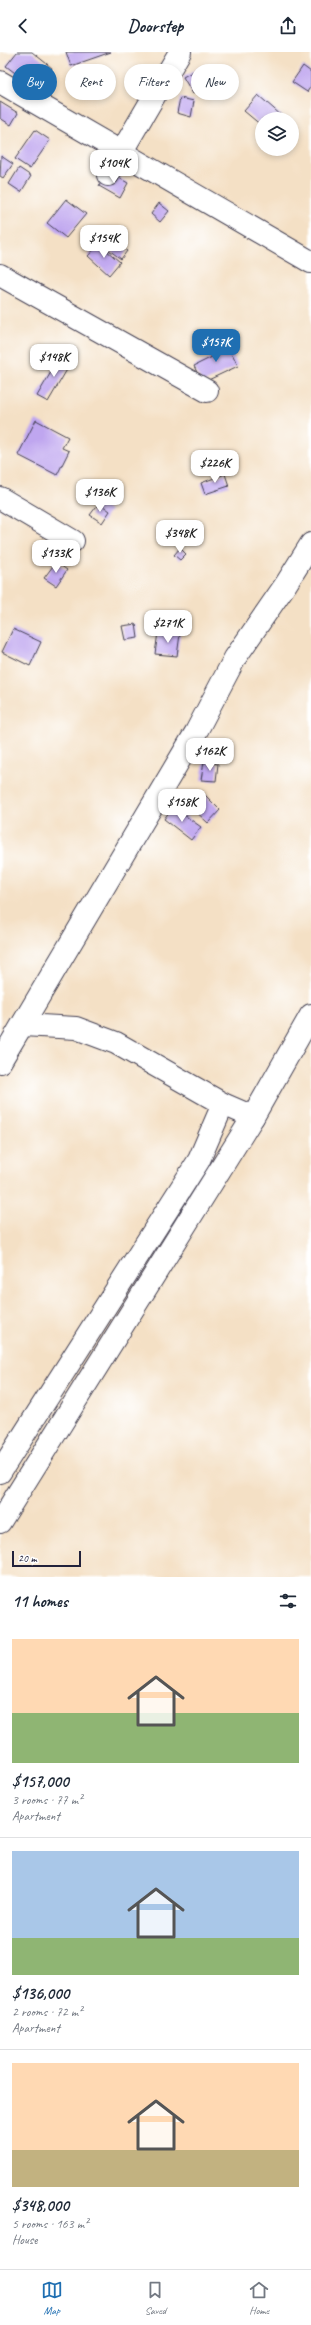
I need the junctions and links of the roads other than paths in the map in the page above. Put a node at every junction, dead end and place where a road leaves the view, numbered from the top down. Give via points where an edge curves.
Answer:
1 (180, 52) edge
2 (0, 82) edge
3 (108, 175) dead end
4 (311, 262) edge
5 (0, 275) edge
6 (207, 391) dead end
7 (0, 498) edge
8 (73, 541) dead end
9 (311, 544) edge
10 (311, 1015) edge
11 (23, 1025) junction
12 (0, 1062) edge
13 (223, 1104) junction
14 (253, 1117) junction
15 (0, 1472) edge
16 (0, 1522) edge

1 - 3 street
2 - 4 street
5 - 6 street
7 - 8 street
9 - 11 street via 235,658 196,732
10 - 14 street
11 - 12 street
11 - 13 street via 76,1028 116,1043
13 - 14 street
13 - 15 street via 199,1160
14 - 16 street

